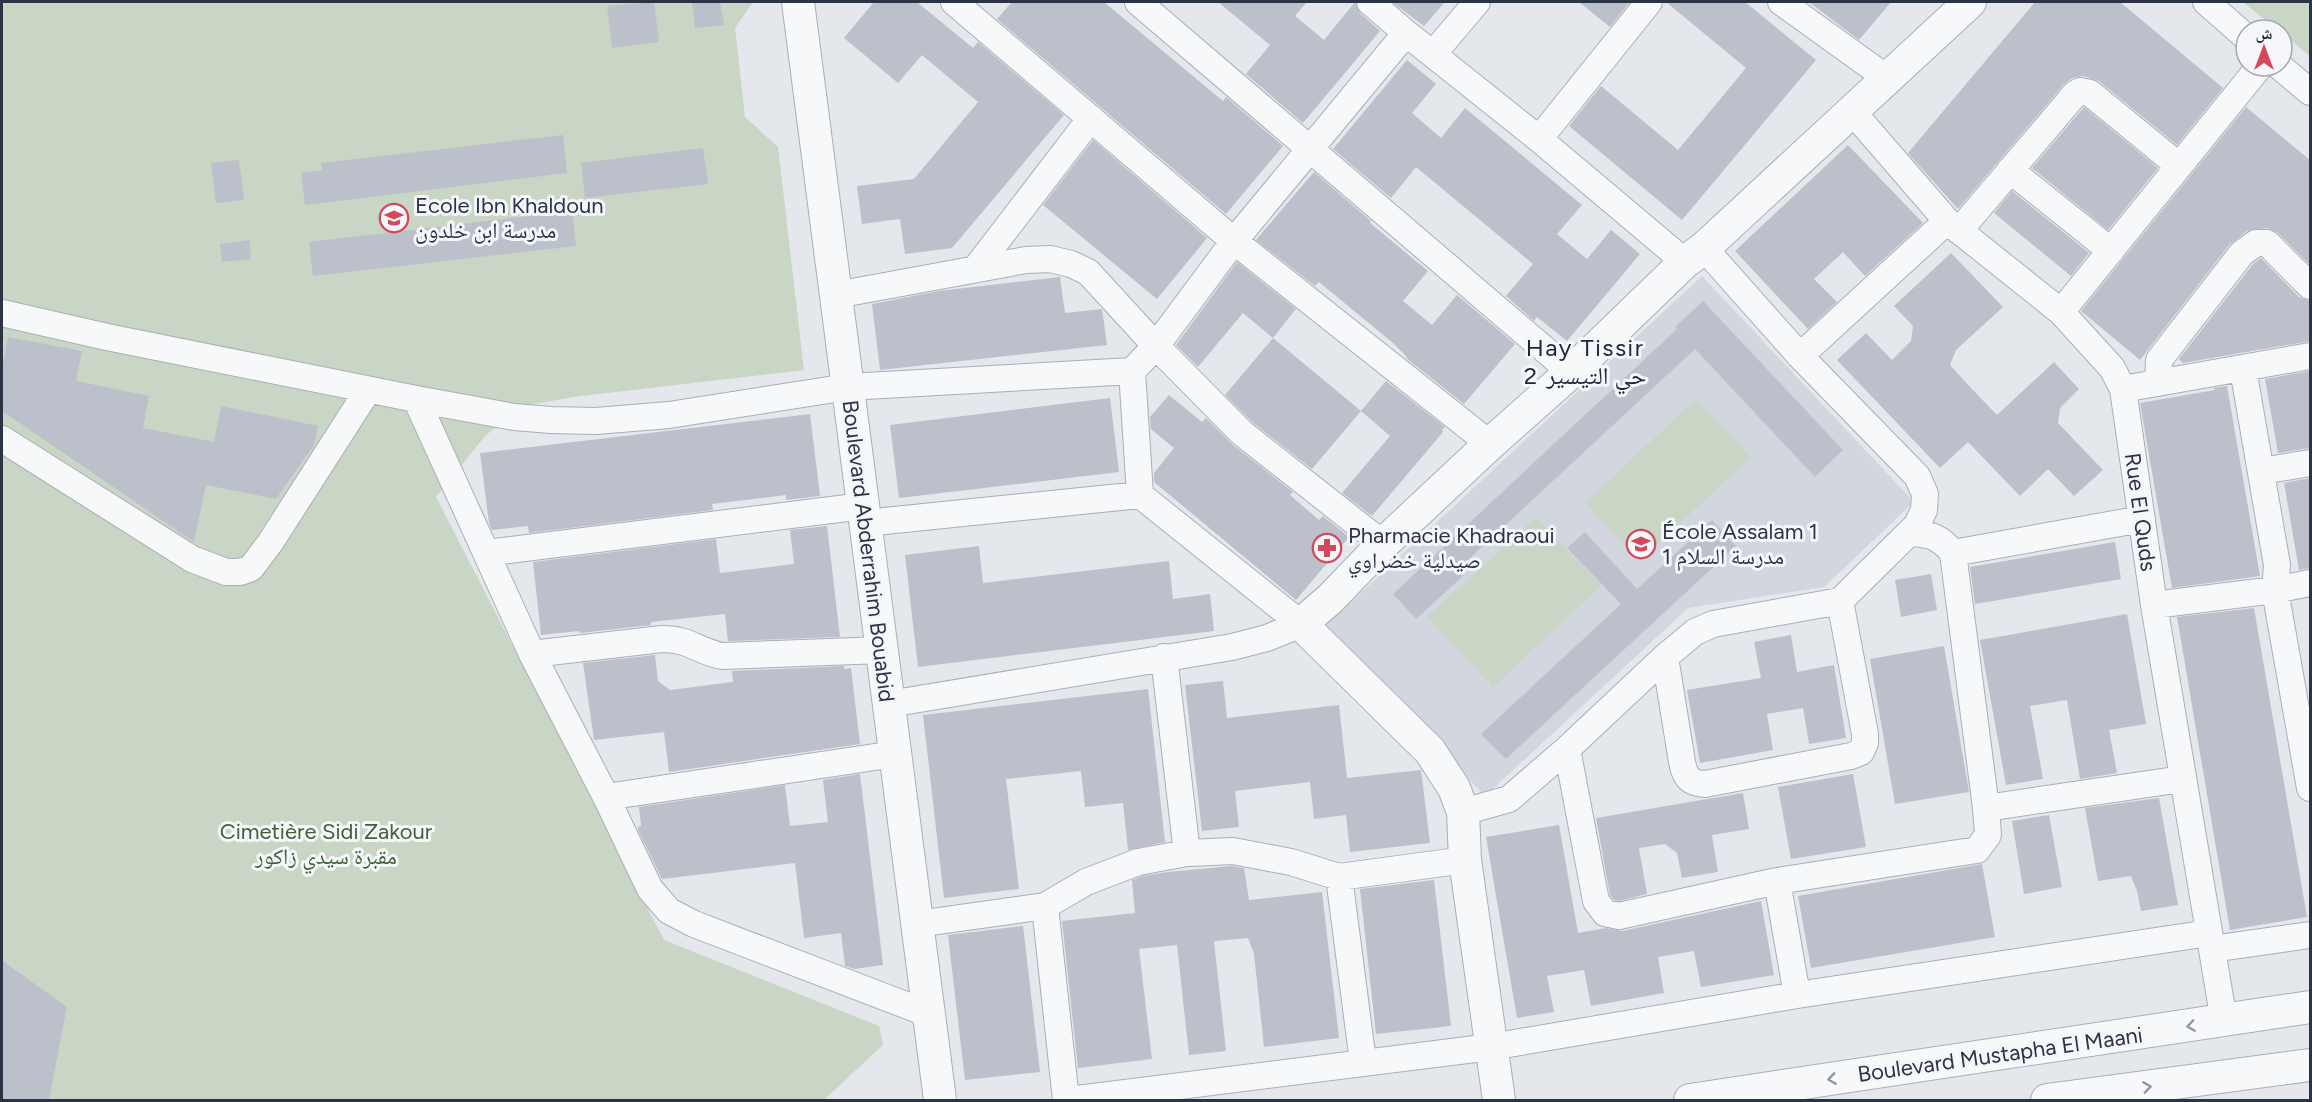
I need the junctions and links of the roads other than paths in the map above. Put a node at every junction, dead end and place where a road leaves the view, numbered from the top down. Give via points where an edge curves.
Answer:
1 (798, 2) edge
2 (1138, 2) edge
3 (1370, 2) edge
4 (1477, 2) edge
5 (1649, 2) edge
6 (1781, 2) edge
7 (1970, 2) edge
8 (2205, 2) edge
9 (971, 6) edge
10 (2234, 27) edge
11 (1406, 33) junction
12 (1433, 54) junction
13 (2250, 78) edge
14 (2293, 78) edge
15 (1888, 79) junction
16 (2310, 92) edge
17 (1851, 110) junction
18 (1091, 117) junction
19 (1539, 139) junction
20 (1310, 150) junction
21 (2180, 166) junction
22 (2010, 170) junction
23 (1953, 226) junction
24 (1234, 241) junction
25 (2111, 251) junction
26 (1695, 255) junction
27 (976, 268) junction
28 (2310, 286) edge
29 (836, 295) junction
30 (2061, 312) junction
31 (2, 313) edge
32 (1156, 346) junction
33 (1800, 356) junction
34 (2310, 356) edge
35 (2243, 369) junction
36 (1132, 371) junction
37 (1571, 372) junction
38 (2158, 383) junction
39 (848, 387) junction
40 (2123, 389) junction
41 (368, 390) junction
42 (416, 399) junction
43 (2, 438) edge
44 (1490, 444) junction
45 (2310, 463) edge
46 (2262, 471) junction
47 (1140, 495) junction
48 (864, 514) junction
49 (2142, 519) junction
50 (1910, 533) junction
51 (1383, 544) junction
52 (486, 553) junction
53 (1953, 553) junction
54 (2310, 583) edge
55 (2275, 590) junction
56 (1840, 601) junction
57 (2154, 605) junction
58 (1301, 624) junction
59 (882, 650) junction
60 (532, 654) junction
61 (1164, 657) junction
62 (1665, 657) junction
63 (889, 704) junction
64 (1568, 749) junction
65 (895, 754) junction
66 (2182, 779) junction
67 (2310, 788) edge
68 (606, 797) junction
69 (1986, 808) junction
70 (1463, 812) junction
71 (1187, 853) junction
72 (1465, 860) junction
73 (1339, 877) junction
74 (1777, 881) junction
75 (1046, 906) junction
76 (917, 924) junction
77 (2310, 935) edge
78 (2210, 941) junction
79 (1797, 995) junction
80 (2310, 1006) edge
81 (928, 1014) junction
82 (2224, 1021) junction
83 (1491, 1047) junction
84 (1363, 1062) junction
85 (2310, 1065) edge
86 (1729, 1098) edge
87 (940, 1101) edge
88 (1067, 1101) edge
89 (1498, 1101) edge
90 (1690, 1101) edge
91 (2047, 1101) edge

1 - 29 street, Boulevard Abderrahim Bouabid
2 - 20 street
3 - 11 street
4 - 12 street
5 - 19 street
6 - 15 street
7 - 15 street
8 - 10 street
9 - 18 street
11 - 12 street
11 - 20 street
12 - 19 street
13 - 21 street
14 - 16 street
15 - 17 street
17 - 23 street, Rue El Quds
17 - 26 street
18 - 24 street
18 - 27 street
19 - 26 street
20 - 24 street
20 - 37 street
21 - 22 street via 2090,93 2080,91
21 - 25 street
22 - 23 street
22 - 25 street
23 - 30 street, Rue El Quds
23 - 33 street
24 - 32 street
24 - 44 street
25 - 30 street
26 - 33 street
26 - 37 street
27 - 29 street
27 - 32 street via 1026,260 1050,259 1071,264 1088,272
28 - 38 street via 2267,243 2256,243 2242,253 2159,360
29 - 39 street, Boulevard Abderrahim Bouabid
30 - 40 street, Rue El Quds via 2112,368
31 - 41 street
32 - 36 street
32 - 51 street via 1242,433
33 - 50 street via 1917,476 1925,494 1924,510
34 - 35 street
35 - 38 street
35 - 46 street
36 - 39 street
36 - 47 street
37 - 44 street
38 - 40 street
39 - 42 street via 669,415 596,421 514,417
39 - 48 street, Boulevard Abderrahim Bouabid
40 - 49 street, Rue El Quds
41 - 42 street
41 - 43 street via 270,543 251,568 240,572 226,572 192,559
42 - 52 street
44 - 51 street
45 - 46 street
46 - 55 street via 2277,565
47 - 48 street
47 - 58 street
48 - 52 street
48 - 59 street, Boulevard Abderrahim Bouabid
49 - 53 street
49 - 57 street, Rue El Quds
50 - 53 street via 1927,534 1944,542
50 - 56 street
51 - 58 street
52 - 60 street
53 - 69 street
54 - 55 street
55 - 57 street
55 - 67 street
56 - 62 street via 1713,624 1695,632
56 - 62 street via 1865,734 1861,752 1851,756 1694,783 1685,775 1682,762
57 - 66 street, Rue El Quds
58 - 61 street via 1232,647
58 - 70 street via 1430,751 1454,788
59 - 60 street via 722,656 689,642 662,639
59 - 63 street, Boulevard Abderrahim Bouabid
60 - 68 street
61 - 63 street
61 - 71 street
62 - 64 street
63 - 65 street, Boulevard Abderrahim Bouabid
64 - 70 street via 1509,799
64 - 74 street via 1593,890 1605,913 1619,916
65 - 68 street
65 - 76 street, Boulevard Abderrahim Bouabid
66 - 69 street
66 - 78 street, Rue El Quds
68 - 81 street via 650,889 669,911
69 - 74 street via 1988,835 1977,850
70 - 72 street
71 - 73 street via 1233,851 1291,862
71 - 75 street via 1138,862 1086,882
72 - 73 street
72 - 83 street
73 - 84 street
74 - 79 street
75 - 76 street
75 - 88 street
76 - 81 street, Boulevard Abderrahim Bouabid
77 - 78 street
78 - 79 street
78 - 82 street, Rue El Quds
79 - 83 street
80 - 82 street, Boulevard Mustapha El Maani
81 - 87 street, Boulevard Abderrahim Bouabid
82 -> 86 street, Boulevard Mustapha El Maani
83 - 84 street
83 - 89 street
84 - 88 street
91 -> 85 street
86 - 90 street, Boulevard Mustapha El Maani

